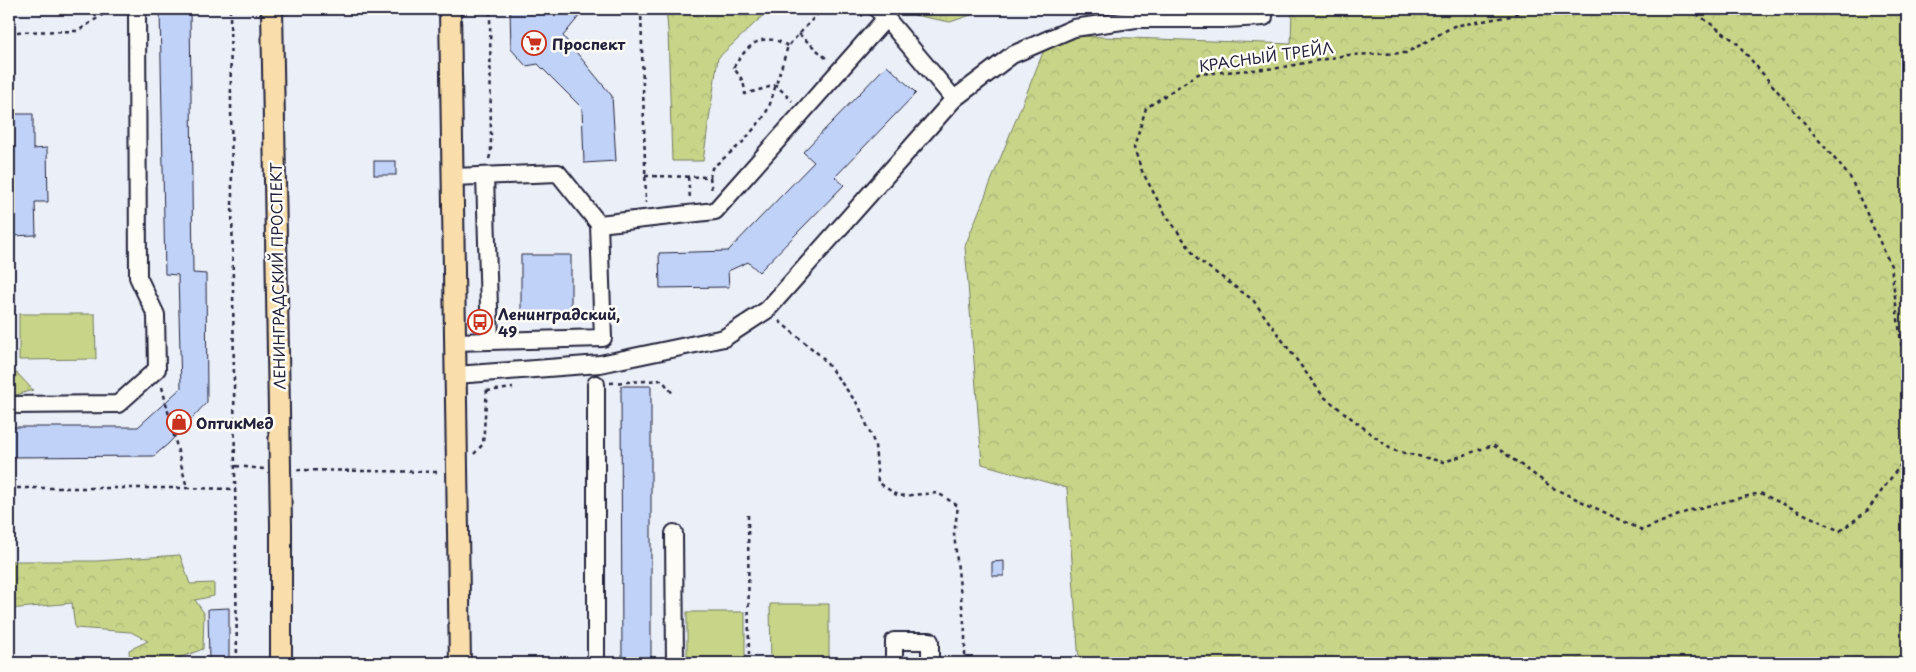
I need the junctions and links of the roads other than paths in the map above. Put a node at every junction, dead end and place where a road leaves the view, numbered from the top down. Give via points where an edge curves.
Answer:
1 (136, 9) edge
2 (272, 9) edge
3 (450, 9) edge
4 (1264, 9) edge
5 (882, 13) edge
6 (954, 99) junction
7 (485, 176) junction
8 (453, 177) junction
9 (599, 224) junction
10 (490, 341) junction
11 (455, 342) junction
12 (456, 375) junction
13 (596, 384) dead end
14 (9, 406) edge
15 (674, 533) dead end
16 (281, 663) edge
17 (460, 663) edge
18 (596, 663) edge
19 (675, 663) edge
20 (894, 663) edge
21 (930, 663) edge

1 - 14 street via 138,276 156,315 157,369 118,404
2 - 16 main road, ЛЕНИНГРАДСКИЙ ПРОСПЕКТ
3 - 8 main road
4 - 6 street via 1264,17 1136,19 1074,28 1012,55
5 - 6 street
5 - 9 street via 715,211
6 - 12 street via 767,310 724,338 600,364
7 - 8 street
7 - 9 street via 558,173
7 - 10 street
8 - 11 main road
9 - 10 street via 603,338
10 - 11 street
11 - 12 main road
12 - 17 main road
13 - 18 street
15 - 19 street
20 - 21 street via 894,641 930,641

